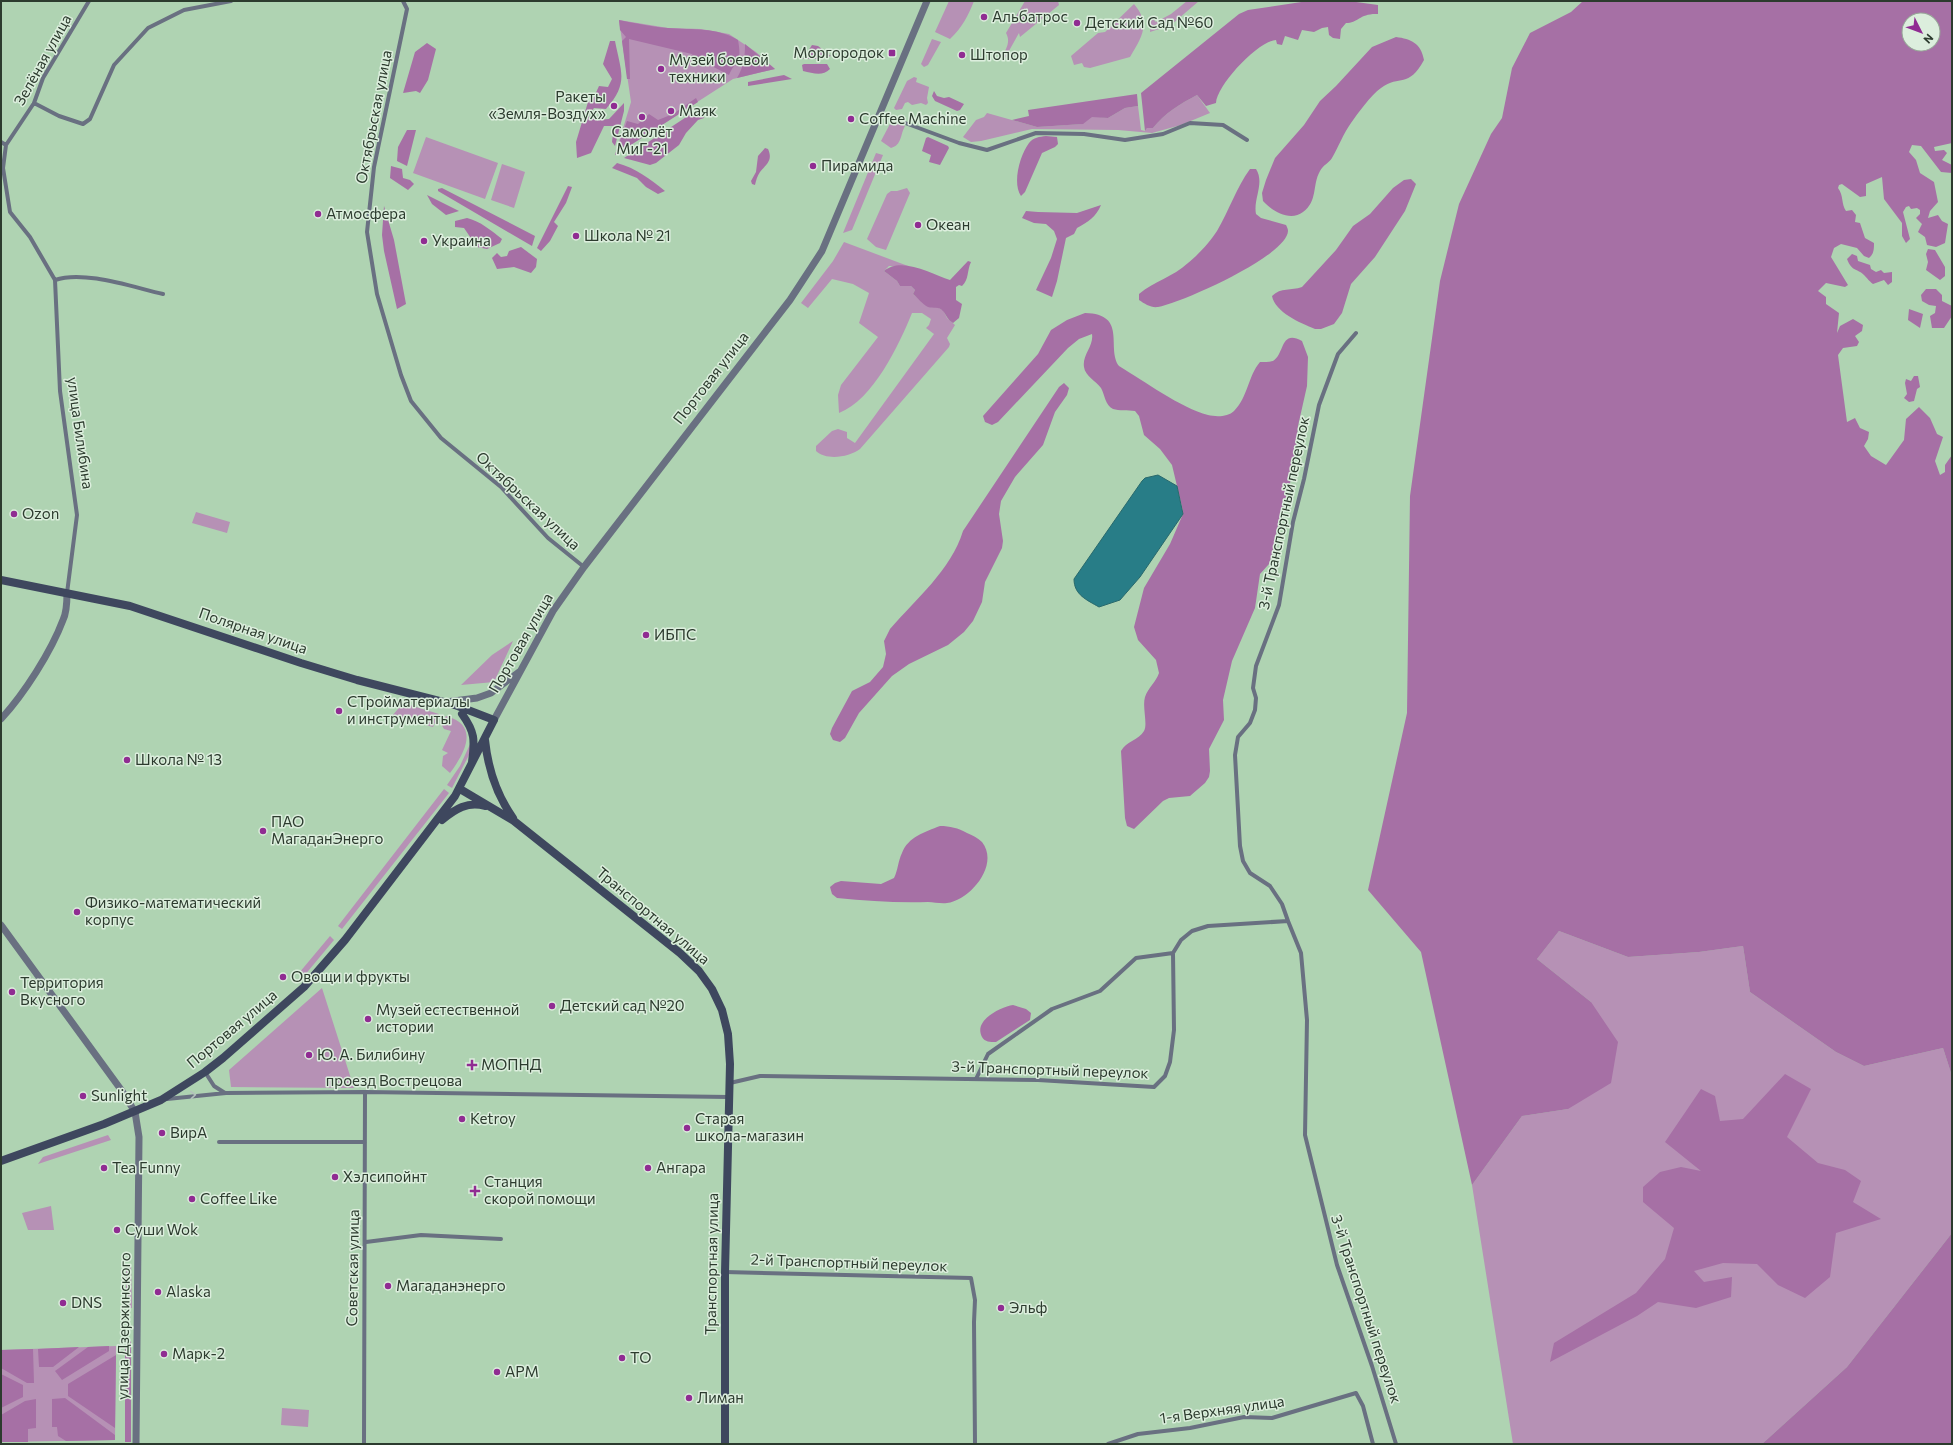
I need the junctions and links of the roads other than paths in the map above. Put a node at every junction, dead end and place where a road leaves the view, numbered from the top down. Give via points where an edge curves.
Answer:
1 (89, 1) edge
2 (231, 1) edge
3 (403, 1) edge
4 (927, 1) edge
5 (34, 103) junction
6 (881, 114) junction
7 (1247, 140) dead end
8 (1, 142) edge
9 (6, 145) junction
10 (55, 280) junction
11 (163, 294) dead end
12 (1356, 333) dead end
13 (584, 567) junction
14 (1, 580) edge
15 (68, 593) junction
16 (521, 670) junction
17 (445, 702) junction
18 (462, 714) junction
19 (1, 719) edge
20 (494, 720) junction
21 (485, 740) junction
22 (471, 768) junction
23 (460, 789) junction
24 (493, 808) junction
25 (514, 821) junction
26 (430, 829) junction
27 (1288, 920) junction
28 (1, 925) edge
29 (1173, 953) junction
30 (205, 1072) junction
31 (976, 1079) junction
32 (730, 1083) junction
33 (365, 1092) junction
34 (226, 1093) junction
35 (730, 1097) junction
36 (161, 1100) junction
37 (135, 1112) junction
38 (219, 1142) dead end
39 (365, 1142) junction
40 (1, 1161) edge
41 (501, 1239) dead end
42 (366, 1242) junction
43 (725, 1272) junction
44 (136, 1444) edge
45 (364, 1444) edge
46 (725, 1444) edge
47 (976, 1444) edge
48 (1108, 1444) edge
49 (1373, 1444) edge
50 (1396, 1444) edge

1 - 5 street, Зелёная улица via 43,78
2 - 5 street via 184,10 148,28 114,65 90,118 83,124 58,116
3 - 13 street, Октябрьская улица via 407,9 374,167 367,232 375,282 402,375 411,401 441,438 501,487 548,538
4 - 6 street, Портовая улица
5 - 9 street, Зелёная улица
6 - 7 street via 959,143 987,150 1036,133 1084,134 1126,140 1163,134 1190,123 1223,125
6 - 13 street, Портовая улица via 830,235 798,288
8 - 9 street
9 - 10 street, улица Билибина via 3,168 10,212 30,238
10 - 11 street via 80,276
10 - 15 street, улица Билибина via 60,391 77,510
12 - 27 street, 3-й Транспортный переулок via 1338,354 1319,405 1293,522 1279,605 1256,666 1253,688 1256,698 1255,710 1250,724 1238,737 1235,755 1243,861 1250,872 1270,886 1282,904
13 - 16 street, Портовая улица via 554,611
14 - 15 main road, Полярная улица
15 - 17 main road, Полярная улица via 130,606 315,667
15 - 19 street, улица Билибина via 63,621 52,645 32,679
16 - 17 street via 491,693 477,698
16 - 20 street, Портовая улица
17 - 18 main road
17 - 20 main road, Полярная улица
18 - 21 main road
18 - 22 main road via 472,728 474,736
20 - 21 main road, Портовая улица
21 - 22 main road, Портовая улица
21 - 25 main road, Транспортная улица via 487,759 494,782 503,804
22 - 23 main road, Портовая улица
23 - 24 main road, Транспортная улица
23 - 26 main road, Портовая улица
24 - 25 main road, Транспортная улица
24 - 26 main road via 477,804 464,805
25 - 32 main road, Транспортная улица via 680,953 699,971 712,989 725,1021
26 - 30 main road, Портовая улица via 329,960 304,987
27 - 29 street via 1208,926 1192,932 1181,940
27 - 50 street, 3-й Транспортный переулок via 1301,953 1307,1020 1305,1135 1316,1189 1337,1265
28 - 37 street
29 - 31 street via 1136,958 1100,991 1052,1009 988,1054
29 - 31 street, 3-й Транспортный переулок via 1174,1030 1170,1062 1165,1076 1154,1087
30 - 34 street via 214,1086
30 - 36 main road, Портовая улица
31 - 32 street, 3-й Транспортный переулок via 760,1076
32 - 35 main road, Транспортная улица
33 - 34 street, проезд Вострецова
33 - 35 street, проезд Вострецова
33 - 39 street, Советская улица
36 -> 34 street, проезд Вострецова
35 - 43 main road, Транспортная улица
36 - 37 main road, Портовая улица
37 - 40 main road, Портовая улица
37 - 44 street, улица Дзержинского via 139,1136
38 - 39 street
39 - 42 street, Советская улица
41 - 42 street via 421,1235
42 - 45 street, Советская улица
43 - 46 main road, Транспортная улица
43 - 47 street, 2-й Транспортный переулок via 972,1278 975,1300
48 - 49 street, 1-я Верхняя улица via 1138,1434 1244,1418 1272,1418 1356,1393 1363,1406

